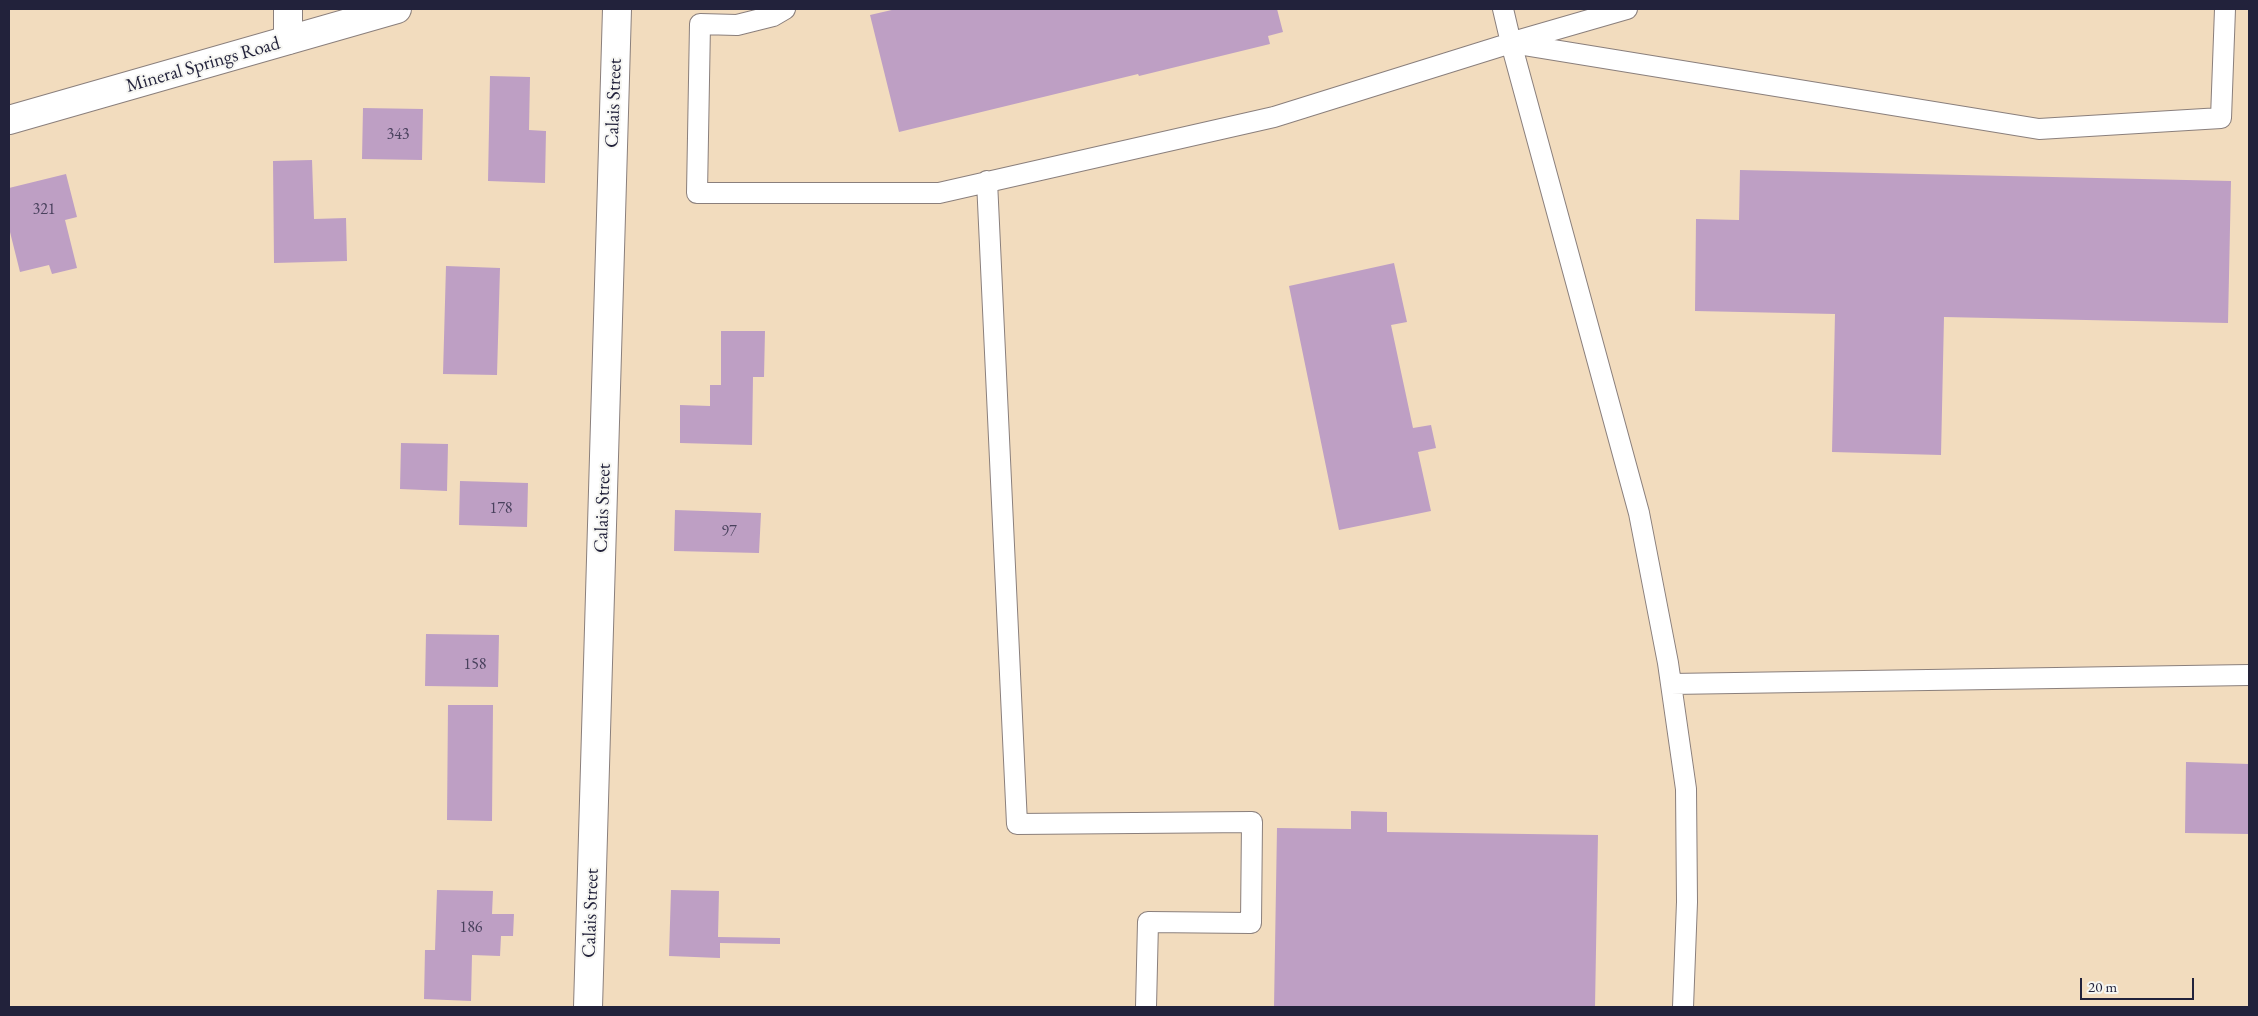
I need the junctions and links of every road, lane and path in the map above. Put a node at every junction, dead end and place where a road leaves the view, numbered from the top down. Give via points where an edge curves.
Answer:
1 (288, 9) edge
2 (397, 9) edge
3 (617, 9) edge
4 (785, 9) edge
5 (1503, 9) edge
6 (1627, 9) edge
7 (2224, 9) edge
8 (288, 40) junction
9 (1512, 43) junction
10 (9, 120) edge
11 (987, 181) junction
12 (2249, 675) edge
13 (1671, 684) junction
14 (588, 1007) edge
15 (1146, 1007) edge
16 (1683, 1007) edge

1 - 8 street
2 - 8 street, Mineral Springs Road
3 - 14 street, Calais Street
4 - 11 lane via 773,16 737,25 700,24 697,193 938,193
5 - 9 lane
6 - 9 lane
7 - 9 lane via 2221,118 2040,129
8 - 10 street, Mineral Springs Road
9 - 11 lane via 1274,117
9 - 13 lane via 1638,513
11 - 15 lane via 1017,824 1252,822 1252,923 1148,922
12 - 13 lane
13 - 16 lane via 1686,789 1687,902

